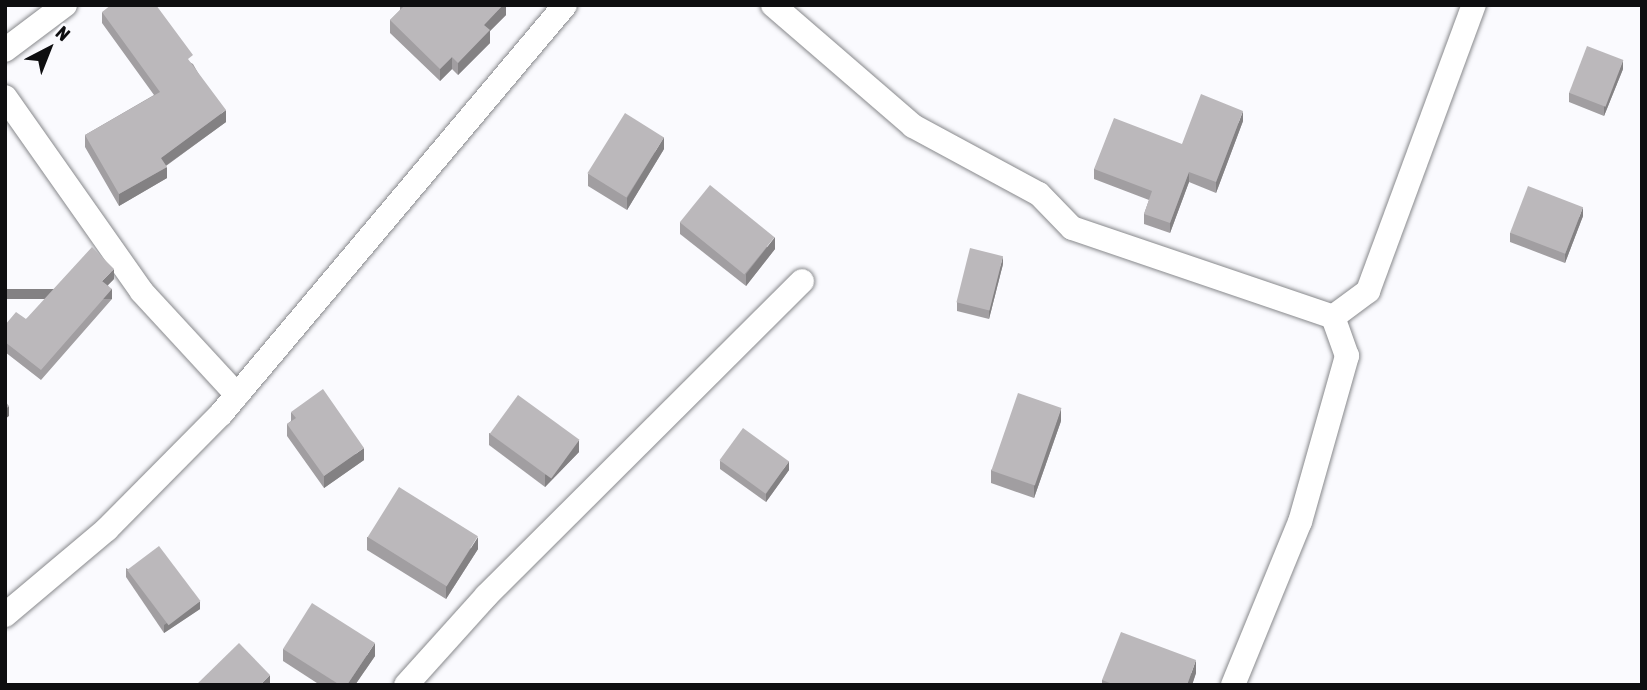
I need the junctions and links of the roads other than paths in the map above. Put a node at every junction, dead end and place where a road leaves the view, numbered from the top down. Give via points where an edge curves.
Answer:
1 (65, 5) edge
2 (565, 5) edge
3 (773, 5) edge
4 (1474, 5) edge
5 (5, 50) edge
6 (5, 97) edge
7 (802, 281) dead end
8 (1334, 317) junction
9 (237, 395) junction
10 (5, 615) edge
11 (406, 685) edge
12 (1233, 685) edge

1 - 5 street
2 - 9 street
3 - 8 street via 913,126 1039,194 1072,229
4 - 8 street via 1368,291
6 - 9 street via 142,292
7 - 11 street via 486,596
8 - 12 street via 1347,356 1300,522
9 - 10 street via 107,529

